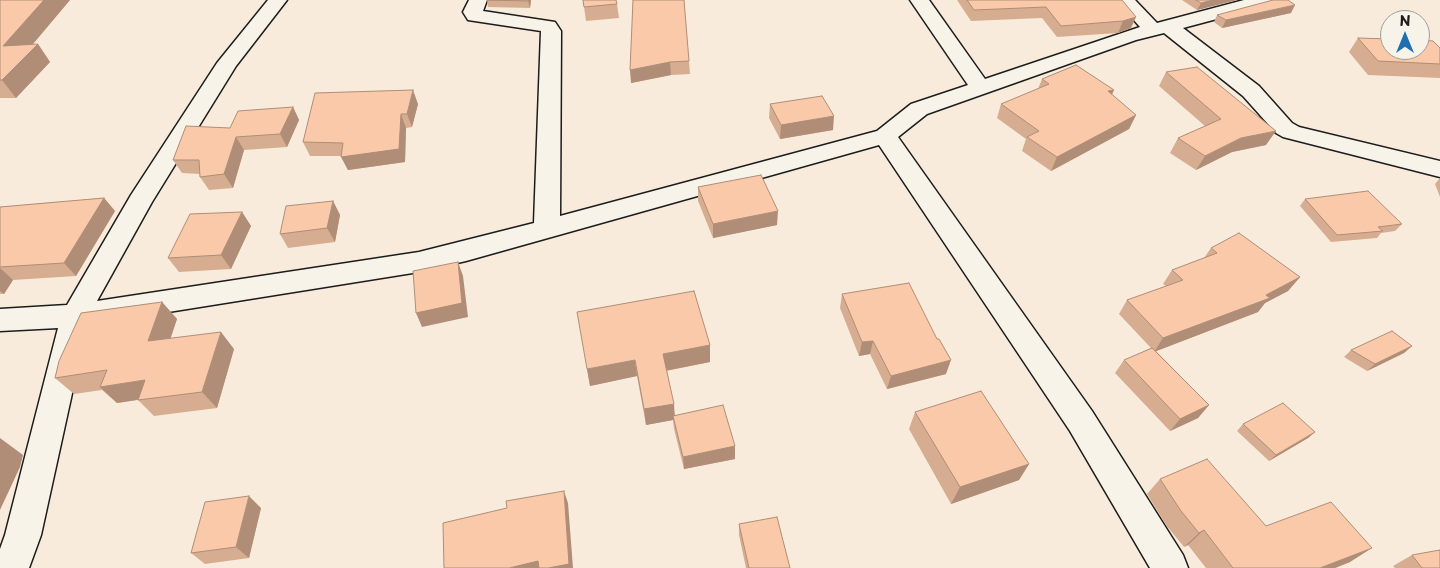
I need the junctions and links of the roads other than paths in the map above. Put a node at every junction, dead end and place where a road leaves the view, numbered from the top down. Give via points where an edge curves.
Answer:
1 (278, 0) edge
2 (478, 0) edge
3 (918, 0) edge
4 (1125, 0) edge
5 (1266, 0) edge
6 (1159, 27) junction
7 (981, 88) junction
8 (885, 136) junction
9 (1440, 169) edge
10 (547, 229) junction
11 (75, 316) junction
12 (0, 320) edge
13 (11, 568) edge
14 (1170, 568) edge

1 - 11 street via 227,63 140,202
2 - 10 street via 472,12 475,16 540,24 548,26 551,31
3 - 7 street
4 - 6 street
5 - 6 street
6 - 7 street
6 - 9 street via 1251,91 1291,132
7 - 8 street via 919,109
8 - 10 street
8 - 14 street via 1081,421
10 - 11 street via 419,262
11 - 12 street
11 - 13 street via 23,535

